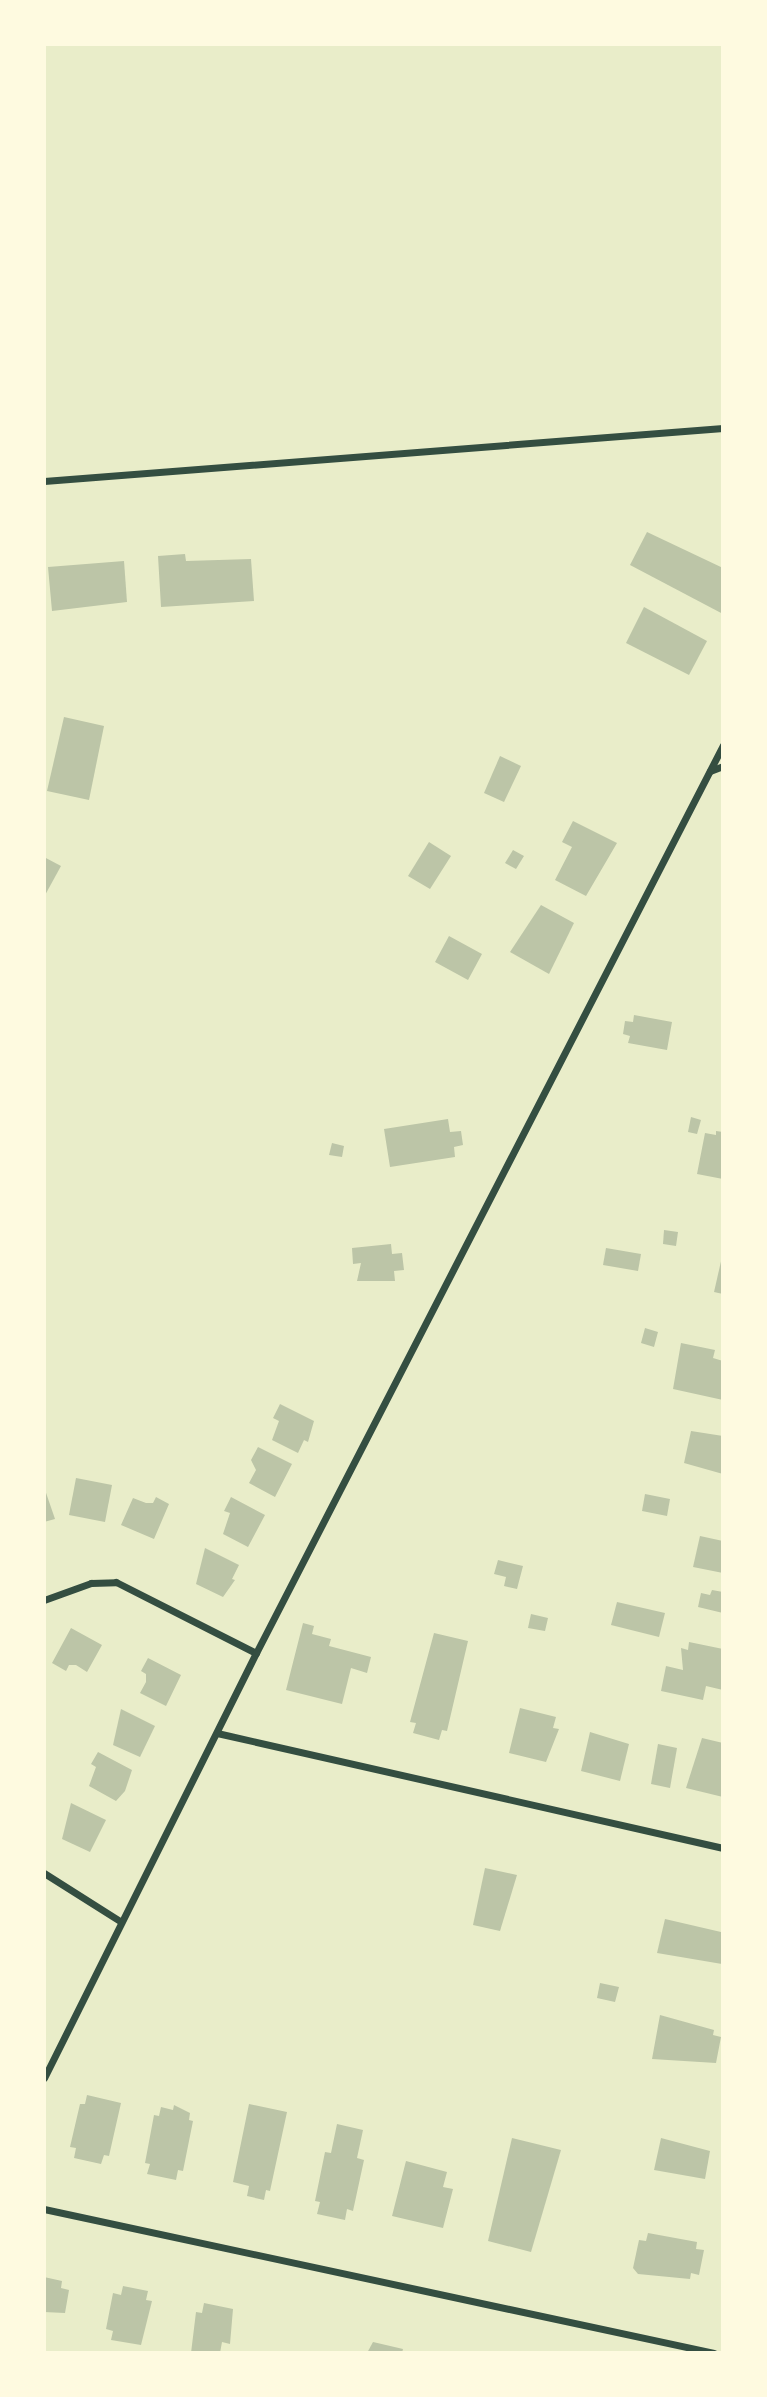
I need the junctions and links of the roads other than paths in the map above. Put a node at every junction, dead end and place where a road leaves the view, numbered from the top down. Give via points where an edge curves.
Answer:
1 (723, 428) edge
2 (44, 481) edge
3 (723, 745) edge
4 (723, 766) edge
5 (710, 772) junction
6 (44, 1600) edge
7 (256, 1653) junction
8 (217, 1733) junction
9 (723, 1848) edge
10 (44, 1873) edge
11 (120, 1921) junction
12 (44, 2078) edge
13 (44, 2209) edge
14 (714, 2353) edge

1 - 2 street
3 - 5 street
4 - 5 street
5 - 7 street
6 - 7 street via 91,1583 117,1582
7 - 8 street
8 - 9 street
8 - 11 street
10 - 11 street
11 - 12 street
13 - 14 street

